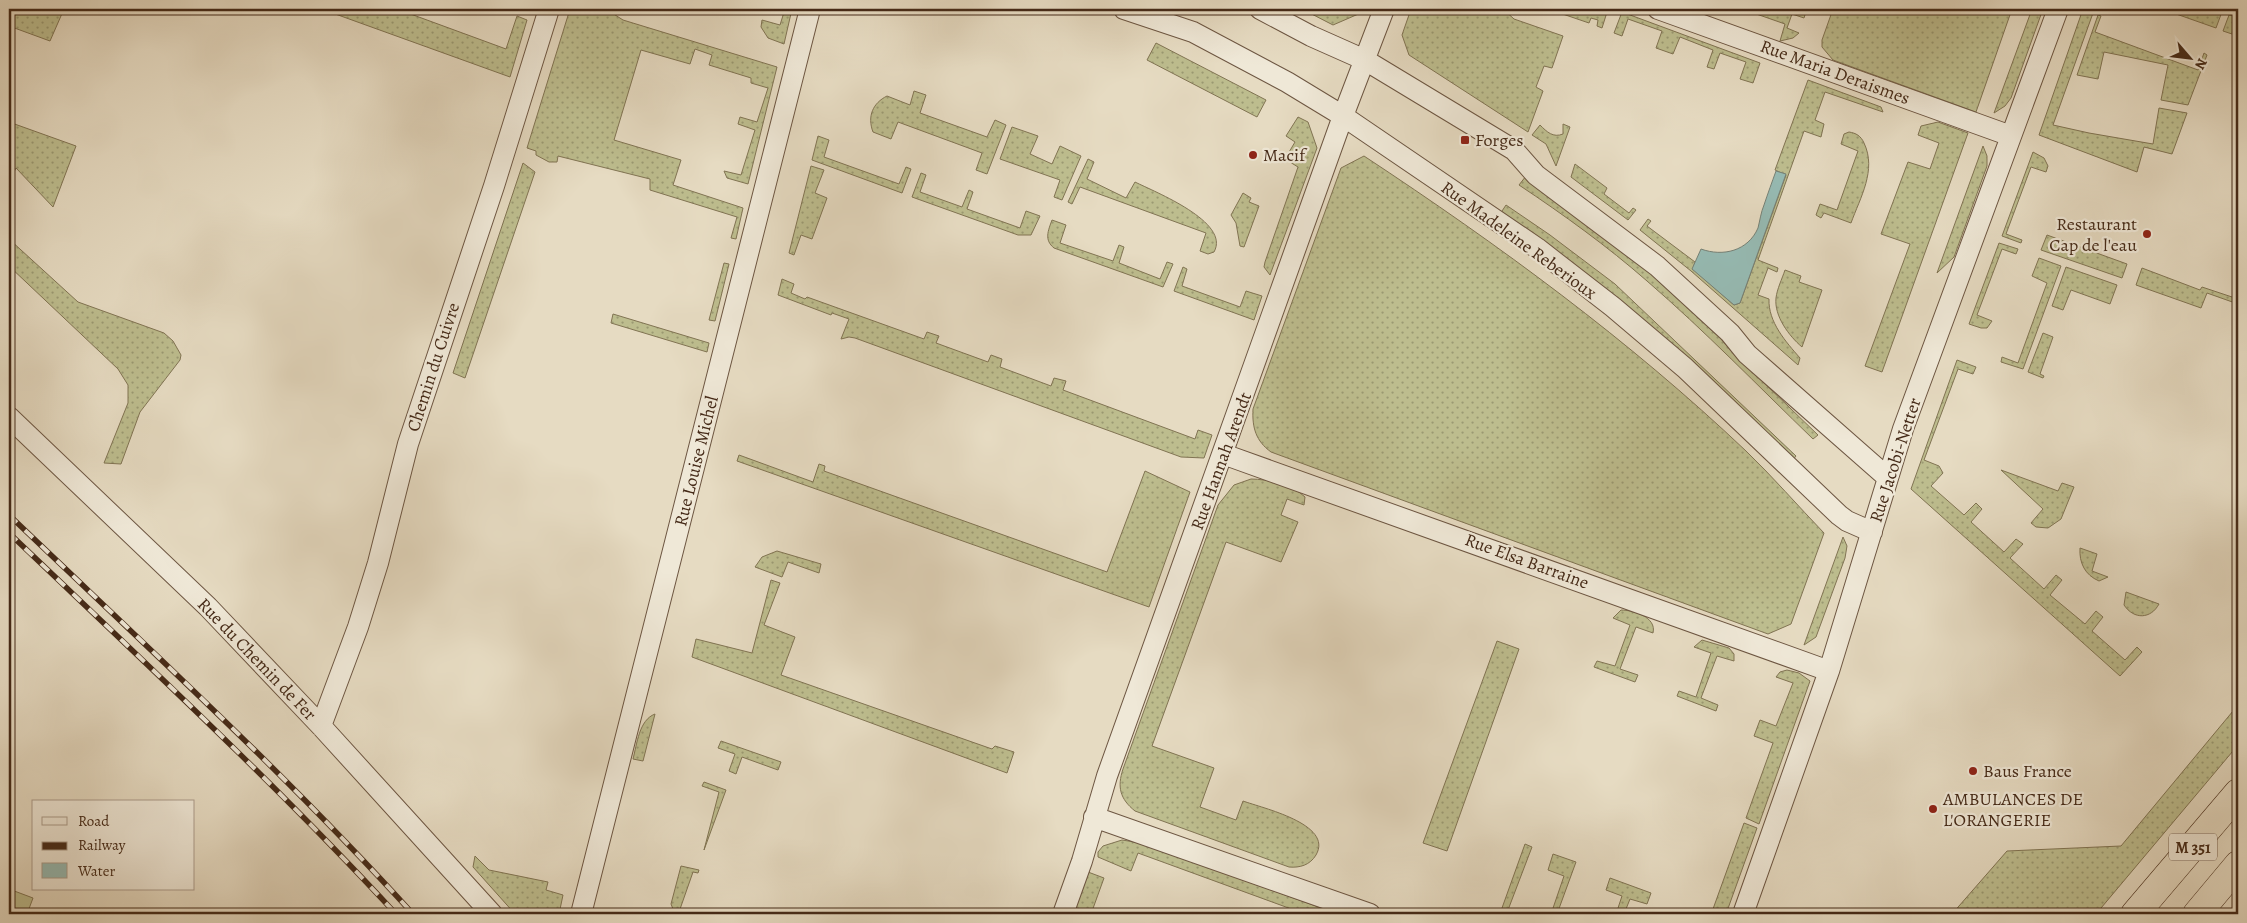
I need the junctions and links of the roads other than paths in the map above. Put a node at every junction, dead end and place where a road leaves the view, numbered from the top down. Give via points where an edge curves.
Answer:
1 (549, 9) edge
2 (810, 9) edge
3 (1124, 9) edge
4 (1260, 9) edge
5 (1384, 9) edge
6 (1658, 9) edge
7 (2058, 9) edge
8 (1365, 60) junction
9 (1343, 116) junction
10 (2011, 136) junction
11 (9, 417) edge
12 (1224, 454) junction
13 (1888, 478) junction
14 (1872, 532) junction
15 (1829, 671) junction
16 (321, 726) junction
17 (2238, 784) edge
18 (2238, 793) edge
19 (1094, 817) junction
20 (2238, 865) edge
21 (2238, 870) edge
22 (2204, 906) edge
23 (2141, 907) edge
24 (492, 914) edge
25 (581, 914) edge
26 (1063, 914) edge
27 (1370, 914) edge
28 (1743, 914) edge

1 - 16 street, Chemin du Cuivre via 408,444 358,627
2 - 25 street, Rue Louise Michel
3 - 9 street, Rue Madeleine Reberioux via 1193,32
4 - 8 street
5 - 8 street, Rue Hannah Arendt
6 - 10 street, Rue Maria Deraismes
7 - 10 street, Rue Jacobi-Netter
8 - 9 street, Rue Hannah Arendt
8 - 13 street via 1514,150 1536,175 1658,266 1730,333 1747,354
9 - 12 street, Rue Hannah Arendt
9 - 14 street, Rue Madeleine Reberioux via 1537,248 1613,307 1685,368 1839,515
10 - 13 street, Rue Jacobi-Netter
11 - 16 street, Rue du Chemin de Fer via 208,607
12 - 15 street, Rue Elsa Barraine
12 - 19 street, Rue Hannah Arendt
13 - 14 street, Rue Jacobi-Netter
14 - 15 street, Rue Jacobi-Netter
15 - 28 street, Rue Jacobi-Netter
16 - 24 street, Rue du Chemin de Fer
17 - 23 highway
18 - 23 highway, M 351
19 - 26 street, Rue Hannah Arendt
19 - 27 street
20 - 22 highway, M 351
21 - 22 highway

